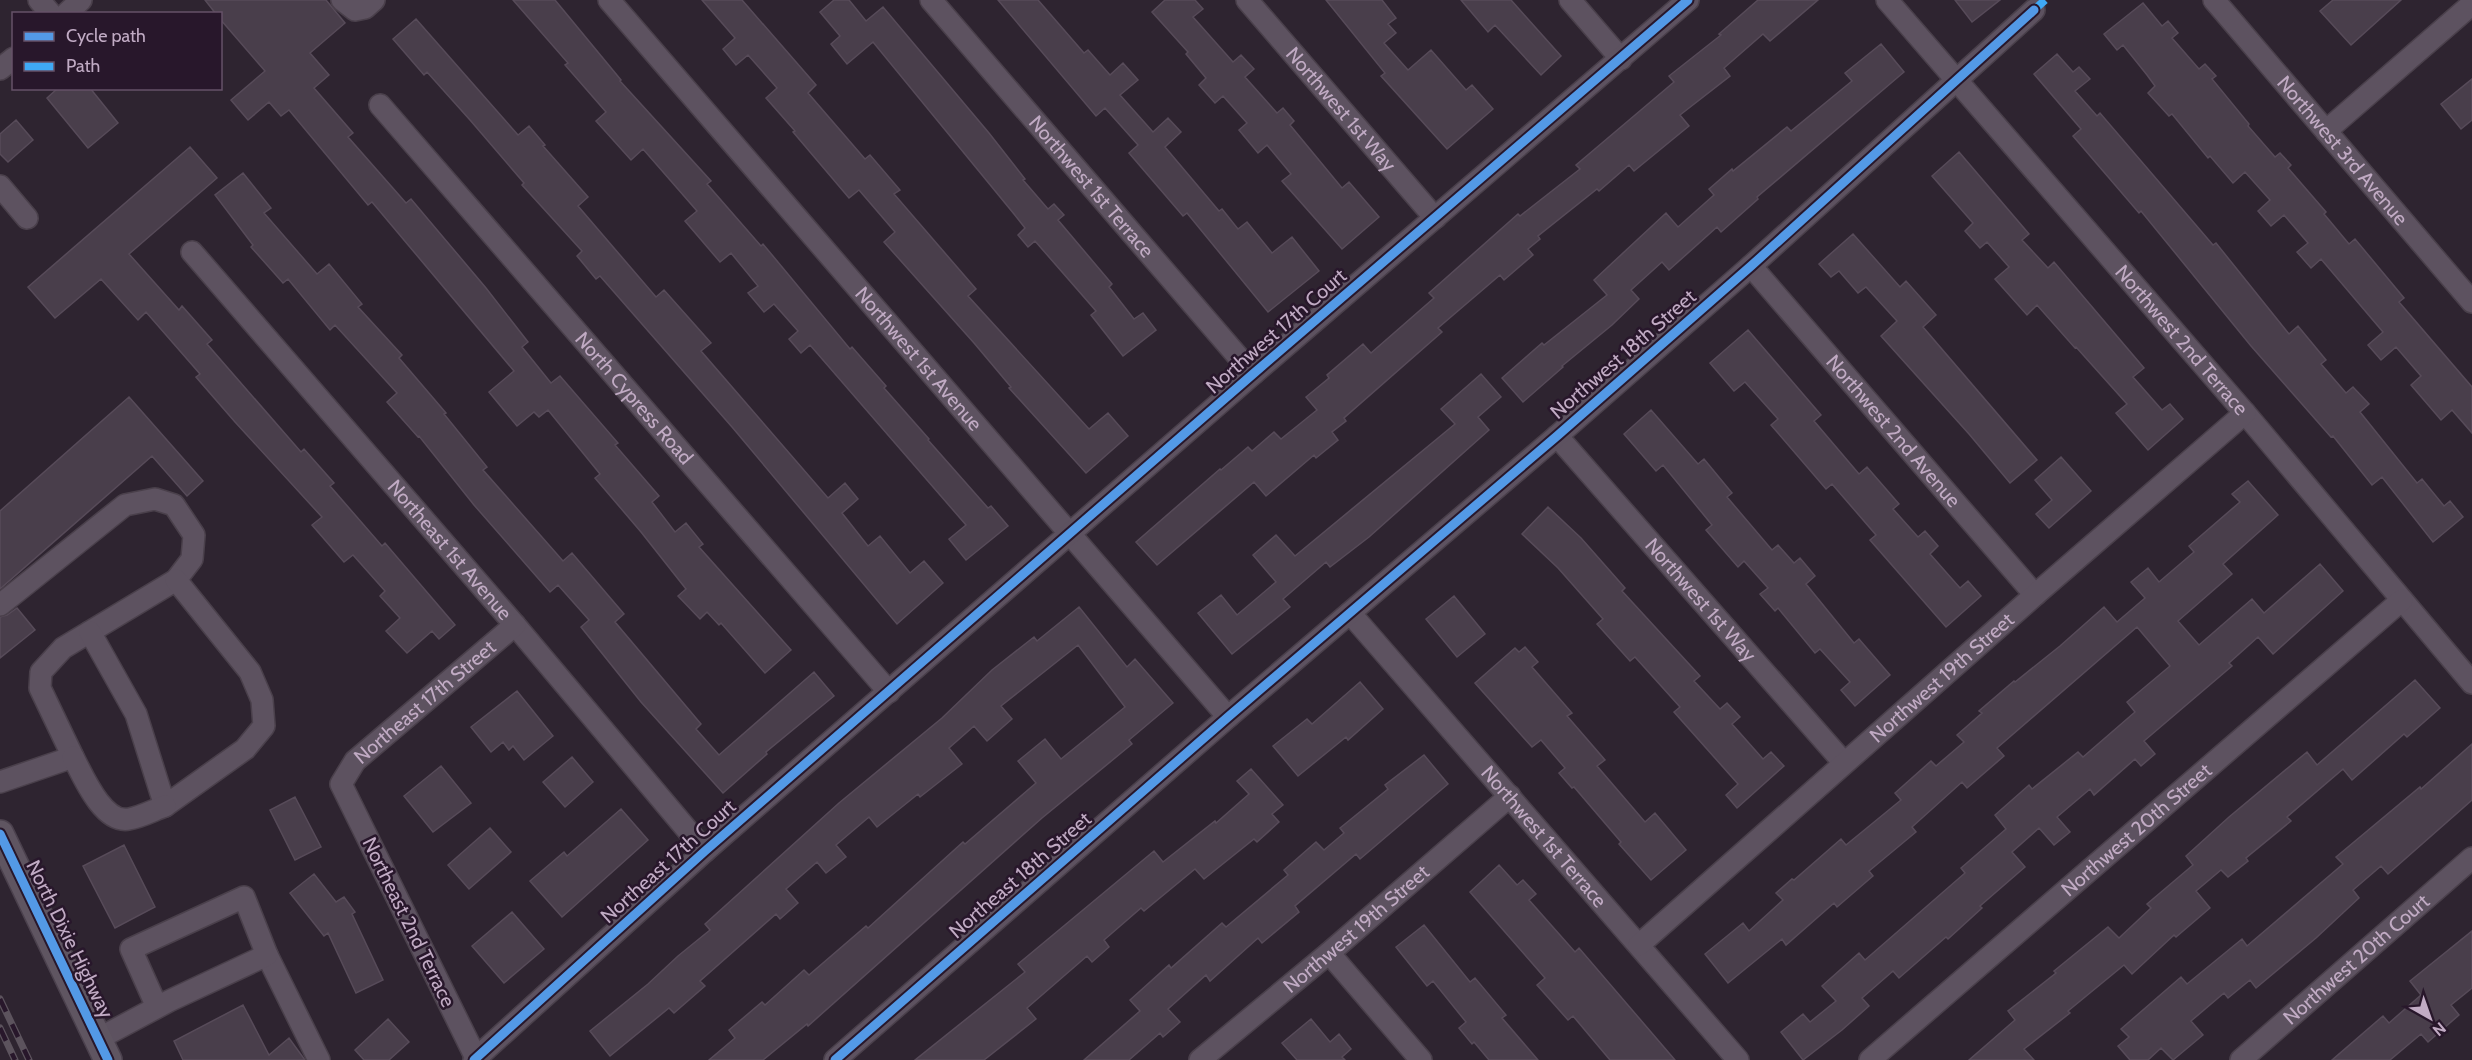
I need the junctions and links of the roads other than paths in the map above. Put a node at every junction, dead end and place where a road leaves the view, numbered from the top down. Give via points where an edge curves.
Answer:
1 (39, 0) edge
2 (81, 0) edge
3 (342, 0) edge
4 (374, 0) edge
5 (609, 0) edge
6 (931, 0) edge
7 (1247, 0) edge
8 (1570, 0) edge
9 (1688, 0) edge
10 (1887, 0) edge
11 (2214, 0) edge
12 (2472, 4) edge
13 (2034, 10) dead end
14 (49, 12) edge
15 (68, 12) edge
16 (1621, 59) junction
17 (12, 60) edge
18 (0, 69) edge
19 (1958, 80) junction
20 (380, 105) dead end
21 (2326, 131) junction
22 (0, 186) edge
23 (27, 218) dead end
24 (1435, 218) junction
25 (192, 252) dead end
26 (1751, 266) junction
27 (2472, 302) edge
28 (1253, 374) junction
29 (2245, 413) junction
30 (1557, 436) junction
31 (1069, 534) junction
32 (176, 580) junction
33 (2035, 595) junction
34 (2402, 600) junction
35 (0, 605) edge
36 (1350, 613) junction
37 (515, 625) junction
38 (90, 632) junction
39 (2472, 683) edge
40 (889, 692) junction
41 (1228, 717) junction
42 (73, 757) junction
43 (1844, 763) junction
44 (0, 782) edge
45 (341, 784) joint
46 (1510, 796) junction
47 (165, 806) junction
48 (0, 834) edge
49 (705, 851) junction
50 (2472, 858) edge
51 (1639, 945) junction
52 (1329, 953) junction
53 (267, 955) junction
54 (157, 1007) junction
55 (103, 1050) edge
56 (475, 1059) edge
57 (319, 1060) edge
58 (834, 1060) edge
59 (1200, 1060) edge
60 (1420, 1060) edge
61 (1738, 1060) edge
62 (1870, 1060) edge
63 (2241, 1060) edge

1 - 14 street
2 - 15 street
3 - 4 street via 355,10
5 - 31 street, Northwest 1st Avenue
6 - 28 street, Northwest 1st Terrace
7 - 24 street, Northwest 1st Way
8 - 16 street
9 - 16 street, Northwest 17th Court
10 - 19 street, Northwest 2nd Terrace
11 - 21 street, Northwest 3rd Avenue
12 - 21 street
13 - 19 street, Northwest 18th Street
16 - 24 street, Northwest 17th Court
17 - 18 street
19 - 26 street, Northwest 18th Street
19 - 29 street, Northwest 2nd Terrace
20 - 40 street, North Cypress Road
21 - 27 street, Northwest 3rd Avenue
22 - 23 street
24 - 28 street, Northwest 17th Court
25 - 37 street, Northeast 1st Avenue
26 - 30 street, Northwest 18th Street
26 - 33 street, Northwest 2nd Avenue
28 - 31 street, Northwest 17th Court
29 - 33 street, Northwest 19th Street
29 - 34 street, Northwest 2nd Terrace
30 - 36 street, Northwest 18th Street
30 - 43 street, Northwest 1st Way
31 - 40 street, Northwest 17th Court
31 - 41 street, Northwest 1st Avenue
32 - 35 street via 192,559 194,535 174,505 154,499 125,505
32 - 38 street
32 - 47 street via 250,672 262,700 264,726 245,749
33 - 43 street, Northwest 19th Street
34 - 39 street, Northwest 2nd Terrace
34 - 62 street, Northwest 20th Street
36 - 41 street, Northwest 18th Street
36 - 46 street, Northwest 1st Terrace
37 - 45 street, Northeast 17th Street via 355,761
37 - 49 street, Northeast 1st Avenue
38 - 42 street via 63,648 41,672 40,688
38 - 47 street via 136,714
40 - 49 street, Northeast 17th Court
41 - 58 street, Northeast 18th Street
42 - 44 street
42 - 47 street via 109,815 128,820
43 - 51 street, Northwest 19th Street
45 - 56 street, Northeast 2nd Terrace
46 - 51 street, Northwest 1st Terrace
46 - 52 street, Northwest 19th Street
48 - 55 main road, North Dixie Highway
49 - 56 street, Northeast 17th Court
50 - 63 street, Northwest 20th Court
51 - 61 street, Northwest 1st Terrace
52 - 59 street, Northwest 19th Street
52 - 60 street
53 - 54 street
53 - 54 street via 244,897 130,949
53 - 57 street
54 - 55 street

